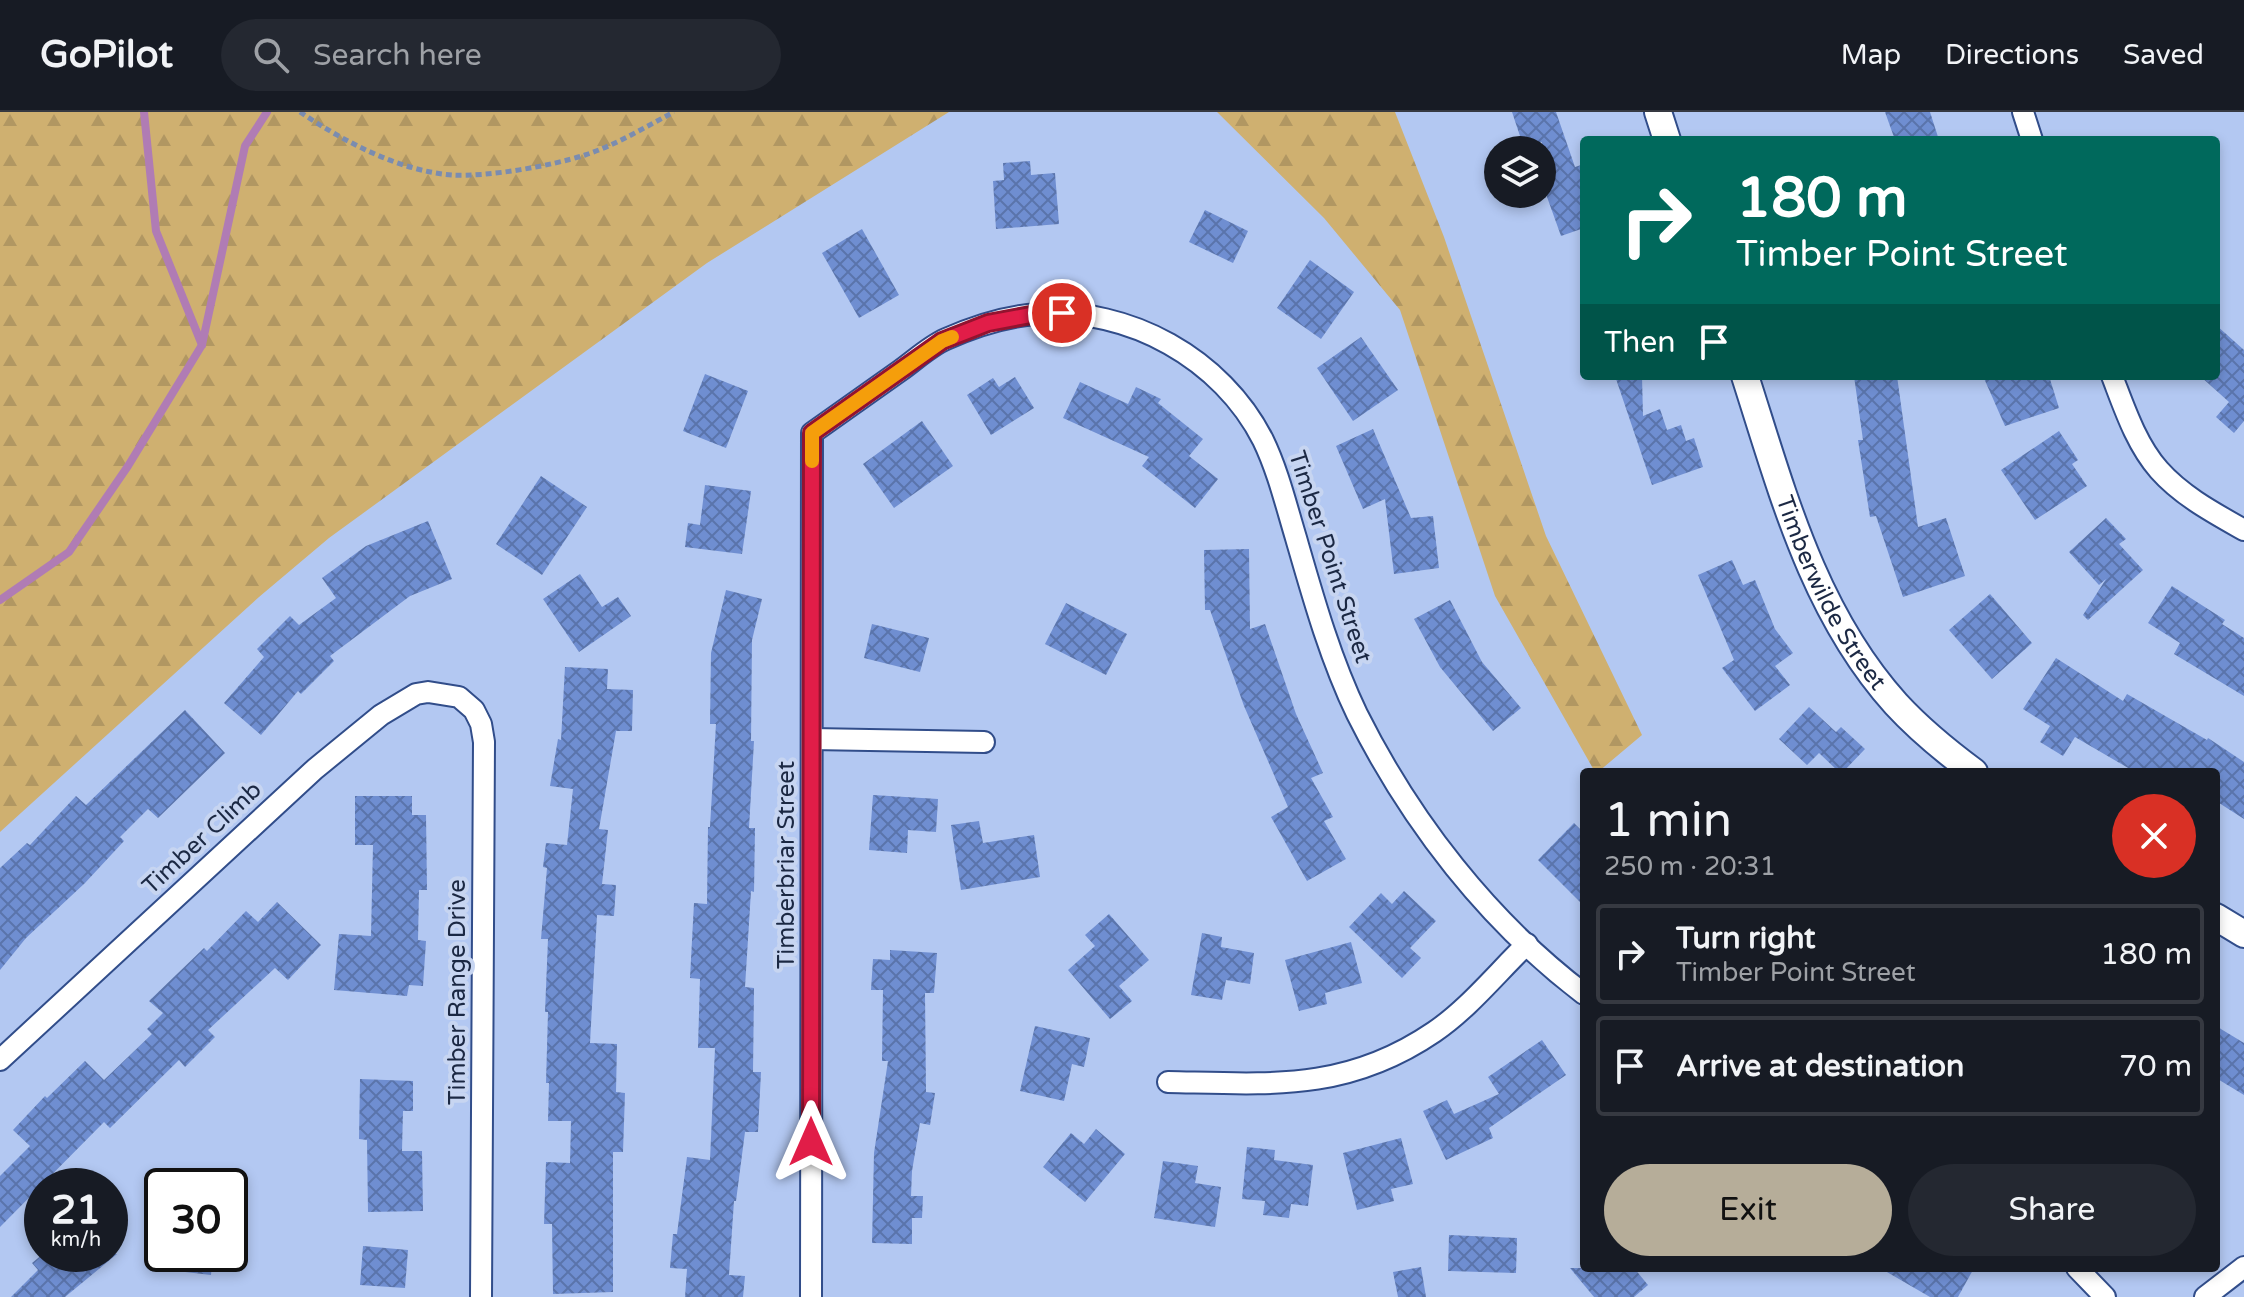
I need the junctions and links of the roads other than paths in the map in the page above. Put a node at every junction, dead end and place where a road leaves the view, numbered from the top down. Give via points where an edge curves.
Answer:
1 (1658, 112) edge
2 (2023, 112) edge
3 (1666, 136) edge
4 (2031, 136) edge
5 (1746, 380) edge
6 (2114, 380) edge
7 (812, 433) joint
8 (2244, 530) edge
9 (459, 697) joint
10 (812, 739) junction
11 (984, 742) dead end
12 (1969, 768) edge
13 (2220, 919) edge
14 (2244, 934) edge
15 (1527, 944) junction
16 (1580, 990) edge
17 (0, 1060) edge
18 (1168, 1082) dead end
19 (2244, 1267) edge
20 (2081, 1272) edge
21 (481, 1297) edge
22 (811, 1297) edge
23 (2105, 1297) edge
24 (2205, 1297) edge

1 - 3 street
2 - 4 street
5 - 12 street, Timberwilde Street via 1798,540 1841,629 1897,706
6 - 8 street via 2157,469 2201,505
7 - 10 street, Timberbriar Street
7 - 15 street, Timber Point Street via 942,341 988,323 1036,314 1111,320 1157,337 1199,363 1234,398 1262,439 1324,634 1357,713 1398,788 1438,846
9 - 17 street, Timber Climb via 416,694 381,715 315,769
9 - 21 street, Timber Range Drive via 474,710 484,742
10 - 11 street
10 - 22 street, Timberbriar Street
13 - 14 street
15 - 16 street, Timber Point Street
15 - 18 street via 1455,1015 1385,1060 1305,1082
19 - 24 street
20 - 23 street

